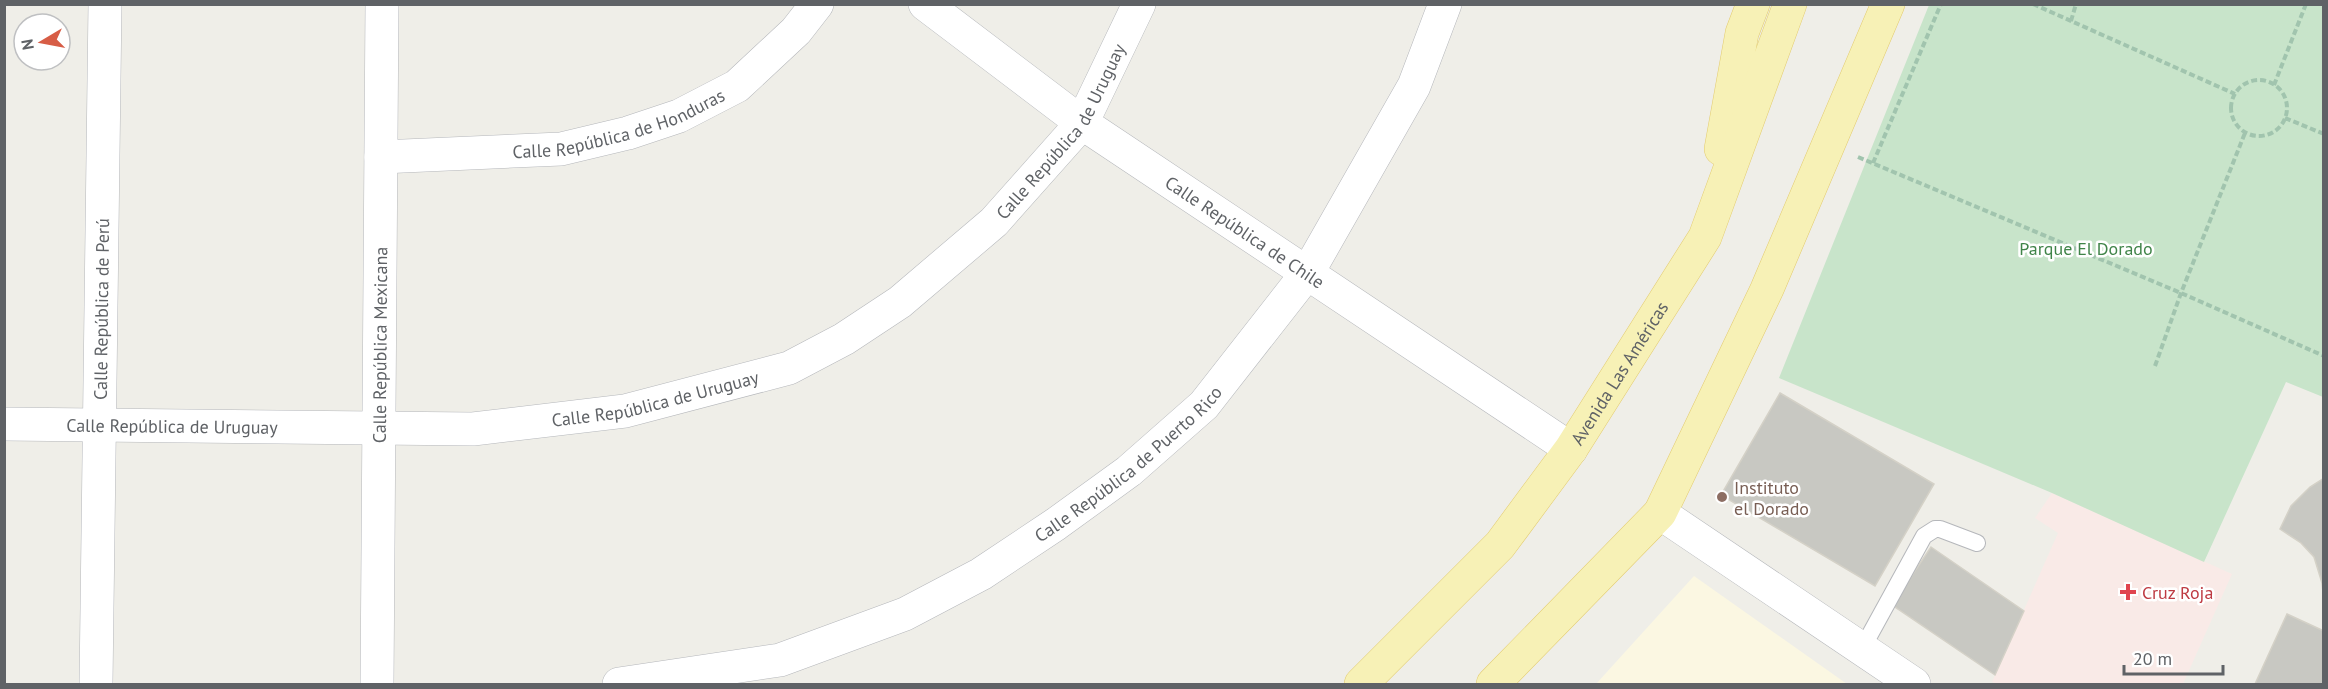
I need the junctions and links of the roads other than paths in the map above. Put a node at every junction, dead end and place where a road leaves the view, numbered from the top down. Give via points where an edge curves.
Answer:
1 (105, 4) edge
2 (382, 4) edge
3 (817, 4) edge
4 (925, 4) edge
5 (1139, 4) edge
6 (1444, 4) edge
7 (1753, 4) edge
8 (1790, 4) edge
9 (1888, 4) edge
10 (1082, 123) junction
11 (381, 157) junction
12 (1705, 237) junction
13 (1308, 273) junction
14 (4, 424) edge
15 (100, 425) junction
16 (379, 428) junction
17 (1571, 449) junction
18 (1660, 513) junction
19 (1977, 543) dead end
20 (1862, 649) junction
21 (96, 684) edge
22 (377, 684) edge
23 (619, 684) edge
24 (1360, 684) edge
25 (1493, 684) edge
26 (1914, 684) edge

1 - 15 street, Calle República de Perú
2 - 11 street, Calle República Mexicana
3 - 11 street, Calle República de Honduras via 796,30 737,86 679,116 561,149
4 - 10 street, Calle República de Chile
5 - 10 street, Calle República de Uruguay
6 - 13 street, Calle República de Puerto Rico via 1414,86
7 - 12 main road via 1742,33
8 - 12 main road, Avenida Las Américas
9 - 18 main road via 1767,289
10 - 13 street, Calle República de Chile
10 - 16 street, Calle República de Uruguay via 994,222 900,302 844,339 789,368 626,411 473,429
11 - 16 street, Calle República Mexicana
12 - 17 main road, Avenida Las Américas
13 - 17 street, Calle República de Chile
13 - 23 street, Calle República de Puerto Rico via 1204,405 1128,471 981,574 905,614 780,660
14 - 15 street, Calle República de Uruguay
15 - 16 street, Calle República de Uruguay
15 - 21 street, Calle República de Perú
16 - 22 street, Calle República Mexicana
17 - 24 main road, Avenida Las Américas via 1500,545
18 - 20 street
18 - 25 main road
19 - 20 lane via 1940,529 1924,536
20 - 26 street

